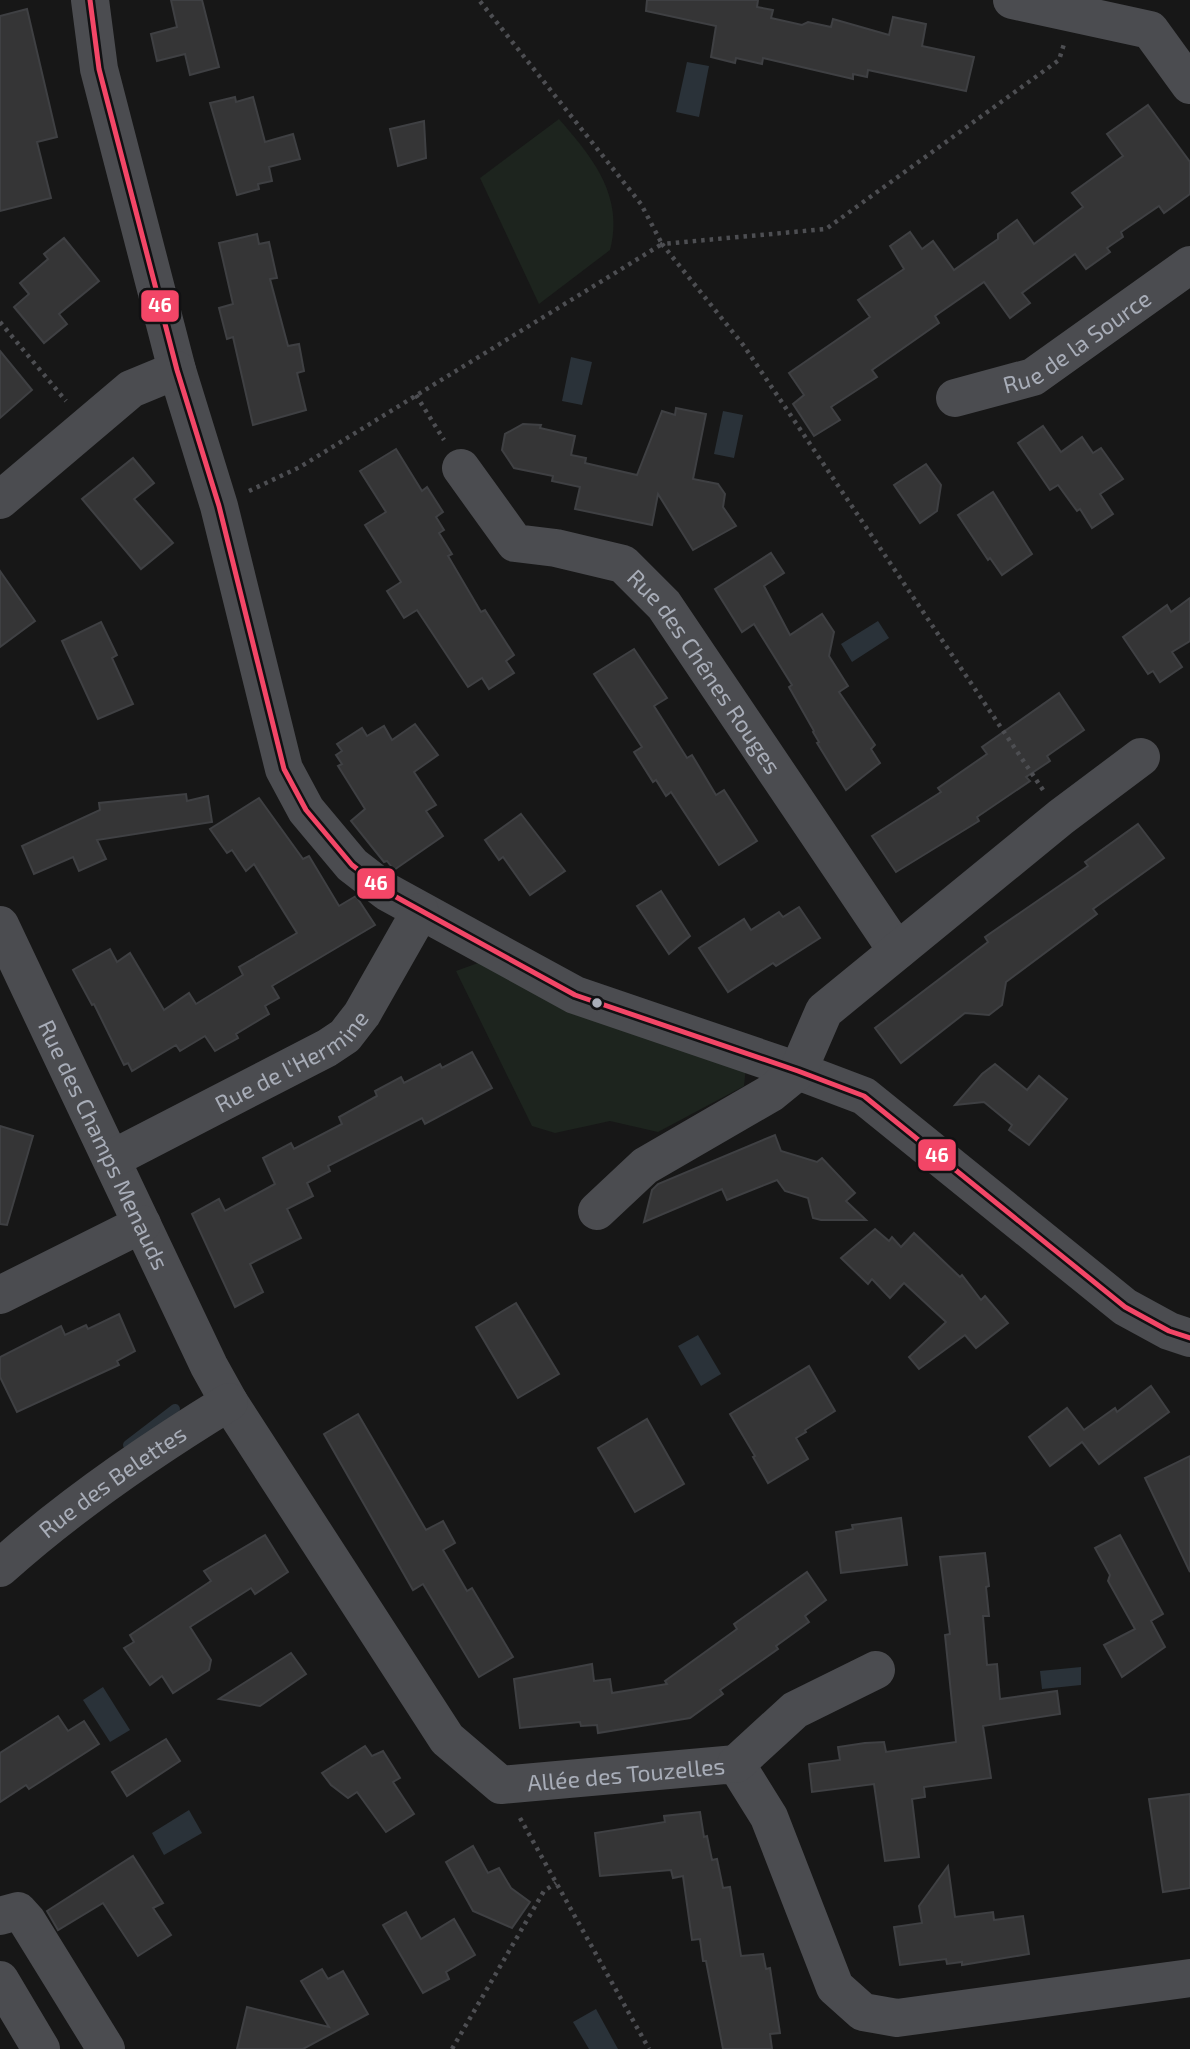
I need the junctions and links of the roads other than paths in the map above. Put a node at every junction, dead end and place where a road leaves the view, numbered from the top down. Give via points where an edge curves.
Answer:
1 (90, 0) edge
2 (1012, 0) edge
3 (1190, 85) edge
4 (1190, 265) edge
5 (177, 370) junction
6 (955, 398) dead end
7 (461, 468) road end
8 (0, 500) edge
9 (1141, 757) dead end
10 (420, 912) junction
11 (0, 925) edge
12 (897, 951) junction
13 (798, 1071) junction
14 (112, 1159) junction
15 (597, 1211) dead end
16 (142, 1224) junction
17 (0, 1295) edge
18 (1190, 1338) edge
19 (209, 1366) joint
20 (229, 1402) junction
21 (0, 1568) edge
22 (876, 1670) dead end
23 (736, 1764) junction
24 (0, 1916) edge
25 (1190, 1978) edge
26 (0, 1980) edge
27 (41, 2049) edge
28 (106, 2049) edge

1 - 5 street via 99,69
2 - 3 street via 1150,30
4 - 6 street, Rue de la Source via 1033,377
5 - 8 street via 131,389
5 - 10 street via 219,506 284,769 306,810 352,866
7 - 12 street, Rue des Chênes Rouges via 515,543 623,564 664,605
9 - 12 street
10 - 13 street via 575,995
10 - 14 street, Rue de l'Hermine via 345,1036
11 - 14 street, Rue des Champs Menauds
12 - 13 street via 824,1011
13 - 15 street via 771,1093 645,1166
13 - 18 street via 864,1096 1125,1307
14 - 16 street, Rue des Champs Menauds
16 - 17 street
16 - 19 street, Rue des Champs Menauds
19 - 20 street, Allée des Touzelles
20 - 21 street, Rue des Belettes via 165,1442
20 - 23 street, Allée des Touzelles via 447,1739 502,1785
22 - 23 street via 795,1710
23 - 25 street, Allée des Touzelles via 769,1817 835,1987 863,2012 897,2018
24 - 28 street via 18,1911 27,1921
26 - 27 street

